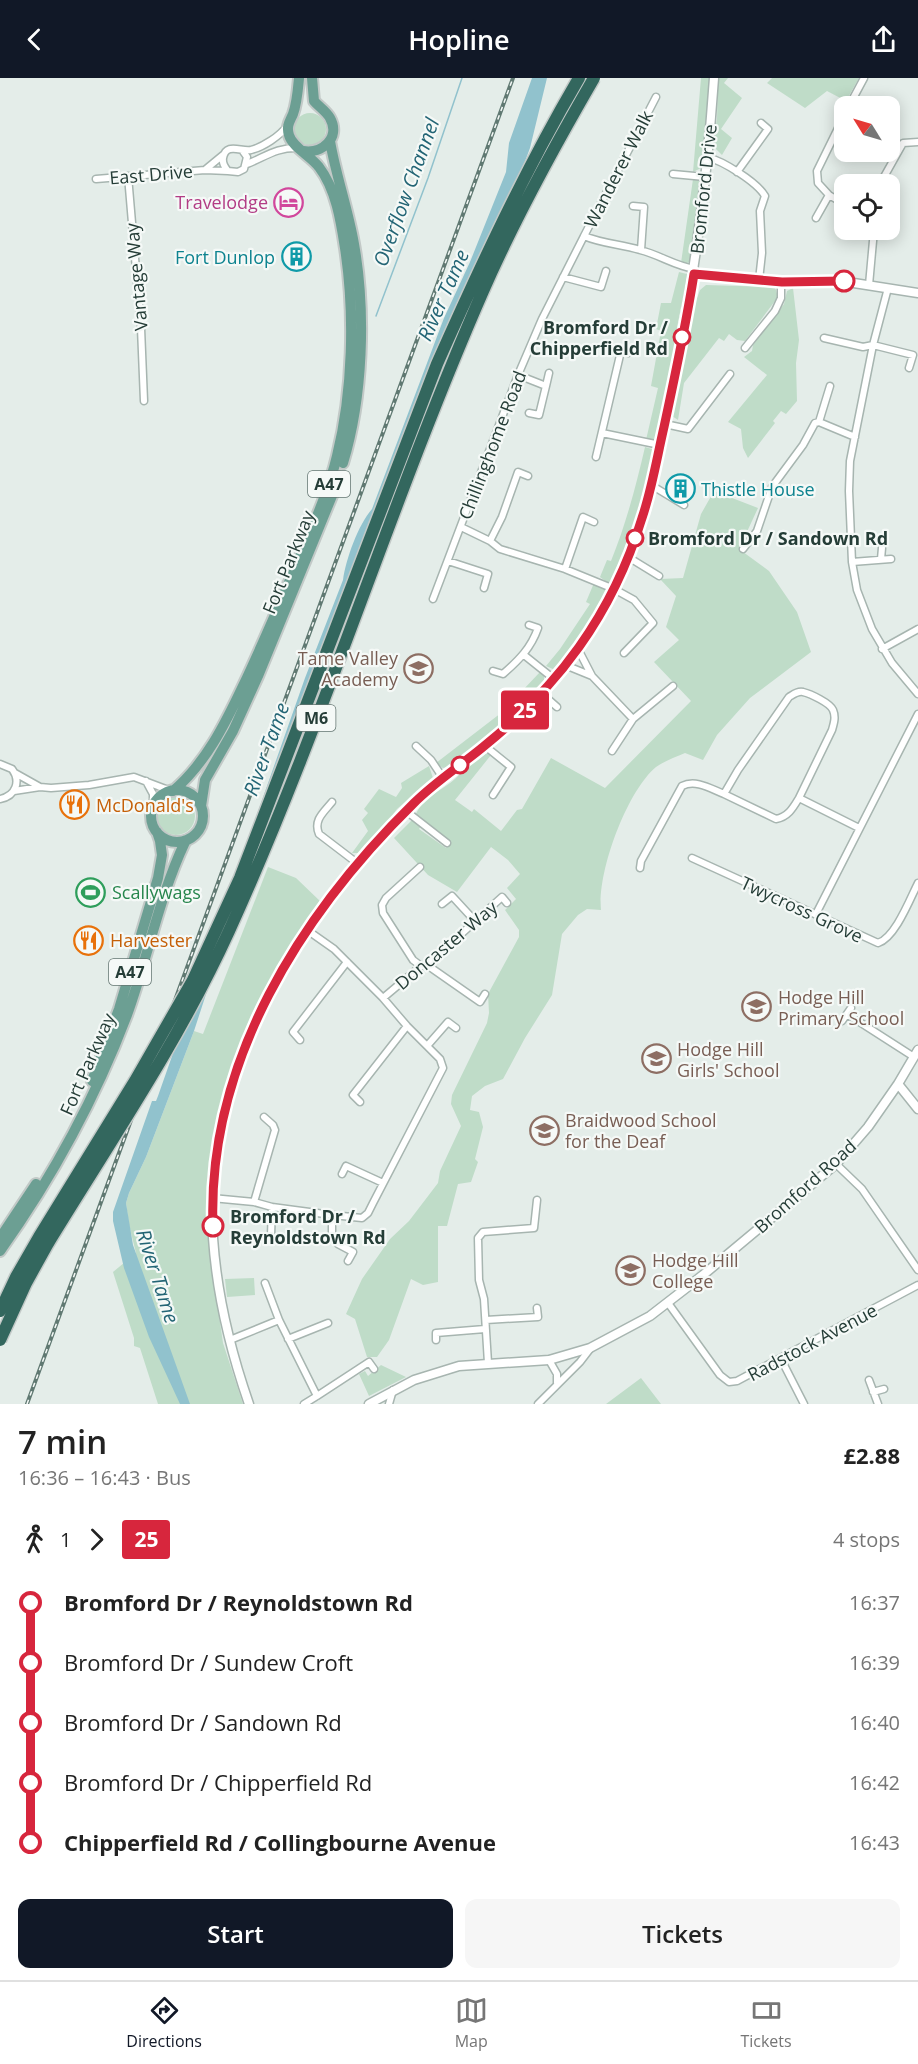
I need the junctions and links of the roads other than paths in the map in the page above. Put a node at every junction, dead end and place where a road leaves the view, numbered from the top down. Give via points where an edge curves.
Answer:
1 (299, 78) edge
2 (312, 78) edge
3 (579, 78) edge
4 (594, 78) edge
5 (714, 78) edge
6 (864, 78) edge
7 (854, 96) edge
8 (651, 100) dead end
9 (320, 109) junction
10 (293, 114) junction
11 (761, 123) dead end
12 (288, 125) junction
13 (834, 136) edge
14 (330, 141) junction
15 (918, 142) edge
16 (242, 150) junction
17 (301, 150) junction
18 (225, 152) junction
19 (707, 157) junction
20 (247, 164) junction
21 (205, 170) junction
22 (228, 171) junction
23 (736, 172) junction
24 (673, 174) dead end
25 (886, 174) edge
26 (128, 176) junction
27 (705, 177) junction
28 (96, 179) dead end
29 (829, 195) junction
30 (834, 198) edge
31 (633, 206) dead end
32 (816, 218) dead end
33 (584, 236) junction
34 (873, 240) edge
35 (641, 250) junction
36 (606, 271) dead end
37 (694, 272) junction
38 (563, 277) junction
39 (759, 280) junction
40 (782, 282) junction
41 (869, 285) junction
42 (888, 288) junction
43 (918, 293) edge
44 (824, 338) dead end
45 (873, 345) junction
46 (745, 348) dead end
47 (628, 353) dead end
48 (909, 368) dead end
49 (549, 373) dead end
50 (730, 374) dead end
51 (518, 375) junction
52 (546, 386) junction
53 (830, 386) dead end
54 (144, 401) dead end
55 (530, 413) dead end
56 (819, 422) junction
57 (664, 424) junction
58 (603, 433) junction
59 (855, 437) junction
60 (660, 446) junction
61 (596, 457) dead end
62 (528, 476) dead end
63 (651, 485) junction
64 (684, 505) dead end
65 (594, 522) dead end
66 (461, 527) junction
67 (490, 541) junction
68 (750, 541) junction
69 (758, 546) dead end
70 (882, 548) dead end
71 (743, 549) dead end
72 (628, 558) junction
73 (881, 559) junction
74 (891, 559) dead end
75 (448, 561) junction
76 (852, 561) junction
77 (565, 569) junction
78 (659, 576) dead end
79 (484, 588) dead end
80 (614, 589) junction
81 (434, 599) dead end
82 (529, 625) dead end
83 (918, 629) edge
84 (578, 649) junction
85 (882, 649) junction
86 (624, 653) dead end
87 (524, 655) junction
88 (566, 665) junction
89 (493, 671) dead end
90 (592, 676) junction
91 (554, 679) junction
92 (673, 686) dead end
93 (541, 693) junction
94 (918, 694) edge
95 (557, 707) dead end
96 (918, 714) edge
97 (633, 719) junction
98 (416, 746) dead end
99 (485, 746) junction
100 (612, 751) dead end
101 (0, 764) edge
102 (15, 773) junction
103 (443, 778) junction
104 (145, 779) junction
105 (40, 787) junction
106 (14, 791) junction
107 (172, 791) junction
108 (724, 794) junction
109 (493, 795) dead end
110 (799, 798) junction
111 (0, 800) edge
112 (332, 802) dead end
113 (153, 806) junction
114 (201, 806) junction
115 (406, 811) junction
116 (859, 828) junction
117 (156, 832) junction
118 (185, 842) junction
119 (447, 843) dead end
120 (692, 858) dead end
121 (357, 863) junction
122 (420, 867) dead end
123 (640, 868) dead end
124 (918, 883) edge
125 (507, 903) dead end
126 (442, 904) dead end
127 (816, 914) junction
128 (475, 921) junction
129 (307, 930) junction
130 (347, 962) junction
131 (424, 965) junction
132 (485, 994) dead end
133 (383, 998) junction
134 (842, 1021) dead end
135 (407, 1026) junction
136 (456, 1028) dead end
137 (300, 1040) dead end
138 (427, 1046) junction
139 (916, 1054) edge
140 (898, 1084) junction
141 (360, 1102) dead end
142 (918, 1109) edge
143 (264, 1117) dead end
144 (836, 1164) junction
145 (342, 1174) dead end
146 (383, 1183) junction
147 (212, 1198) junction
148 (537, 1200) dead end
149 (254, 1202) junction
150 (272, 1207) junction
151 (332, 1215) junction
152 (271, 1235) dead end
153 (0, 1238) edge
154 (0, 1251) edge
155 (348, 1261) dead end
156 (918, 1270) edge
157 (265, 1283) dead end
158 (918, 1285) edge
159 (668, 1303) junction
160 (537, 1308) dead end
161 (0, 1311) edge
162 (279, 1320) junction
163 (486, 1320) junction
164 (328, 1323) dead end
165 (485, 1329) junction
166 (288, 1339) junction
167 (0, 1340) edge
168 (230, 1340) junction
169 (436, 1340) dead end
170 (590, 1348) junction
171 (781, 1359) junction
172 (549, 1360) junction
173 (488, 1363) junction
174 (374, 1369) dead end
175 (869, 1380) dead end
176 (557, 1384) junction
177 (393, 1389) junction
178 (884, 1389) dead end
179 (873, 1392) junction
180 (316, 1396) junction
181 (372, 1403) edge
182 (249, 1404) edge
183 (304, 1404) edge
184 (389, 1404) edge
185 (538, 1404) edge
186 (804, 1404) edge
187 (878, 1404) edge

1 - 10 main road
2 - 9 main road, Fort Parkway / A47 via 314,101
3 - 161 highway, M6, bridge via 513,200 437,364 240,878 194,980 39,1237
4 - 167 highway, M6, bridge via 484,289 285,799 204,986 47,1245
5 - 19 street, Bromford Drive
6 - 7 street
8 - 33 street, Wanderer Walk
9 - 10 main road via 306,107
9 - 14 main road, Fort Parkway / A47 via 331,120
10 - 12 main road
11 - 23 street via 768,129
12 - 16 street via 261,146
12 - 17 main road, Fort Parkway / A47 via 290,140
13 - 29 street via 817,171 818,183
14 - 17 main road via 321,149
14 - 114 main road, Fort Parkway / A47 via 355,247 360,311 360,353 351,430 319,530 247,702 205,780
15 - 25 street via 903,143
16 - 18 street via 233,148
16 - 20 street
17 - 20 street via 287,147
17 - 107 main road, Fort Parkway / A47 via 326,178 345,250 351,349 337,456 266,639 234,706 211,748 188,778
18 - 21 street, East Drive
18 - 22 street via 223,162
19 - 23 street
19 - 27 street, Bromford Drive
20 - 22 street via 238,172
21 - 22 street, East Drive
21 - 26 street, East Drive
23 - 39 street via 762,191 765,201 760,211
24 - 27 street
26 - 28 street, East Drive
26 - 54 street, Vantage Way
27 - 37 street, Bromford Drive
29 - 30 street
29 - 32 street
31 - 35 street via 644,207
33 - 35 street
33 - 38 street, Chillinghome Road
34 - 41 street
35 - 37 street
36 - 38 street via 601,287
37 - 39 street
37 - 57 street, Bromford Drive
38 - 51 street, Chillinghome Road
39 - 40 street
40 - 41 street via 841,281
40 - 46 street via 775,311
41 - 42 street
42 - 43 street
42 - 45 street
44 - 45 street via 863,347
45 - 48 street via 913,355
45 - 59 street
47 - 58 street via 621,351
49 - 52 street
50 - 57 street via 687,429
51 - 52 street
51 - 66 street, Chillinghome Road
52 - 55 street via 539,415
53 - 56 street
56 - 59 street
56 - 68 street via 772,487
57 - 60 street, Bromford Drive
58 - 60 street
58 - 61 street
59 - 76 street via 849,491
60 - 63 street, Bromford Drive
62 - 67 street via 518,472
63 - 64 street
63 - 72 street, Bromford Drive
65 - 77 street via 584,517
66 - 67 street
66 - 75 street, Chillinghome Road
67 - 77 street via 501,549
68 - 69 street
68 - 71 street
70 - 73 street
72 - 78 street
72 - 80 street, Bromford Drive
73 - 74 street
73 - 76 street
75 - 79 street via 488,574
75 - 81 street, Chillinghome Road
76 - 85 street via 863,609
77 - 80 street
80 - 84 street, Bromford Drive
80 - 86 street via 634,600 653,623
82 - 87 street via 538,628
83 - 85 street
84 - 88 street, Bromford Drive
84 - 90 street
85 - 94 street
87 - 89 street via 503,674
87 - 91 street
88 - 90 street
88 - 91 street, Bromford Drive
90 - 97 street
91 - 93 street, Bromford Drive
92 - 97 street
93 - 95 street
93 - 99 street, Bromford Drive
96 - 116 street
97 - 100 street
98 - 103 street
99 - 103 street, Bromford Drive
99 - 109 street via 511,766
101 - 102 street
102 - 105 street
102 - 106 street
103 - 115 street, Bromford Drive
104 - 105 street via 123,777 60,789
104 - 107 street
104 - 113 street via 153,794
105 - 106 street
106 - 111 street
107 - 113 main road, Fort Parkway via 158,798
107 - 114 main road via 191,794
108 - 110 street via 776,819 790,812
108 - 110 street via 789,697 804,692 831,705 835,720
108 - 123 street via 697,783 682,786
110 - 116 street
112 - 121 street via 316,827 319,834
113 - 117 main road, Fort Parkway
114 - 118 main road, Fort Parkway via 200,828
115 - 119 street
115 - 121 street, Bromford Drive
116 - 127 street
117 - 118 main road via 168,840
117 - 153 main road, Fort Parkway / A47 via 162,855 158,878 104,1051 62,1141
118 - 154 main road, Fort Parkway / A47 via 171,872 127,1014 91,1099 45,1183
120 - 127 street, Twycross Grove
121 - 129 street, Bromford Drive
122 - 131 street via 382,904 383,913 414,960
124 - 127 street, Twycross Grove via 884,942 870,941
125 - 128 street, Doncaster Way via 502,897
126 - 128 street via 452,896
128 - 131 street, Doncaster Way
129 - 130 street
129 - 147 street, Bromford Drive via 275,983 232,1082 217,1145
130 - 133 street
130 - 137 street via 292,1032
131 - 132 street via 480,1002
131 - 133 street, Doncaster Way
133 - 135 street
134 - 139 street via 849,1011
135 - 138 street
135 - 141 street via 353,1095
136 - 138 street via 448,1022
138 - 146 street via 443,1068
139 - 140 street, Bromford Road
140 - 142 street
140 - 144 street, Bromford Road
143 - 149 street via 275,1130
144 - 156 street via 862,1189
144 - 159 street, Bromford Road
145 - 146 street via 346,1166
146 - 151 street via 362,1218
147 - 149 street
147 - 168 street, Bromford Drive via 214,1258
148 - 163 street via 534,1228 483,1232 478,1238 479,1280
149 - 150 street
150 - 151 street
150 - 152 street
151 - 155 street via 332,1237 353,1252
157 - 162 street
158 - 171 street, Radstock Avenue
159 - 170 street, Bromford Road
159 - 171 street, Radstock Avenue via 724,1380 737,1382
160 - 163 street via 538,1317
162 - 166 street
162 - 168 street
163 - 165 street
164 - 166 street
165 - 169 street via 436,1333
165 - 173 street
166 - 180 street
168 - 182 street, Bromford Drive
170 - 172 street, Bromford Road
170 - 176 street
171 - 186 street
172 - 173 street, Bromford Road
172 - 176 street via 557,1374
173 - 177 street, Bromford Road via 433,1373
174 - 180 street via 369,1362
175 - 179 street
176 - 185 street
177 - 181 street, Bromford Road
177 - 184 street
178 - 179 street
179 - 187 street
180 - 183 street

